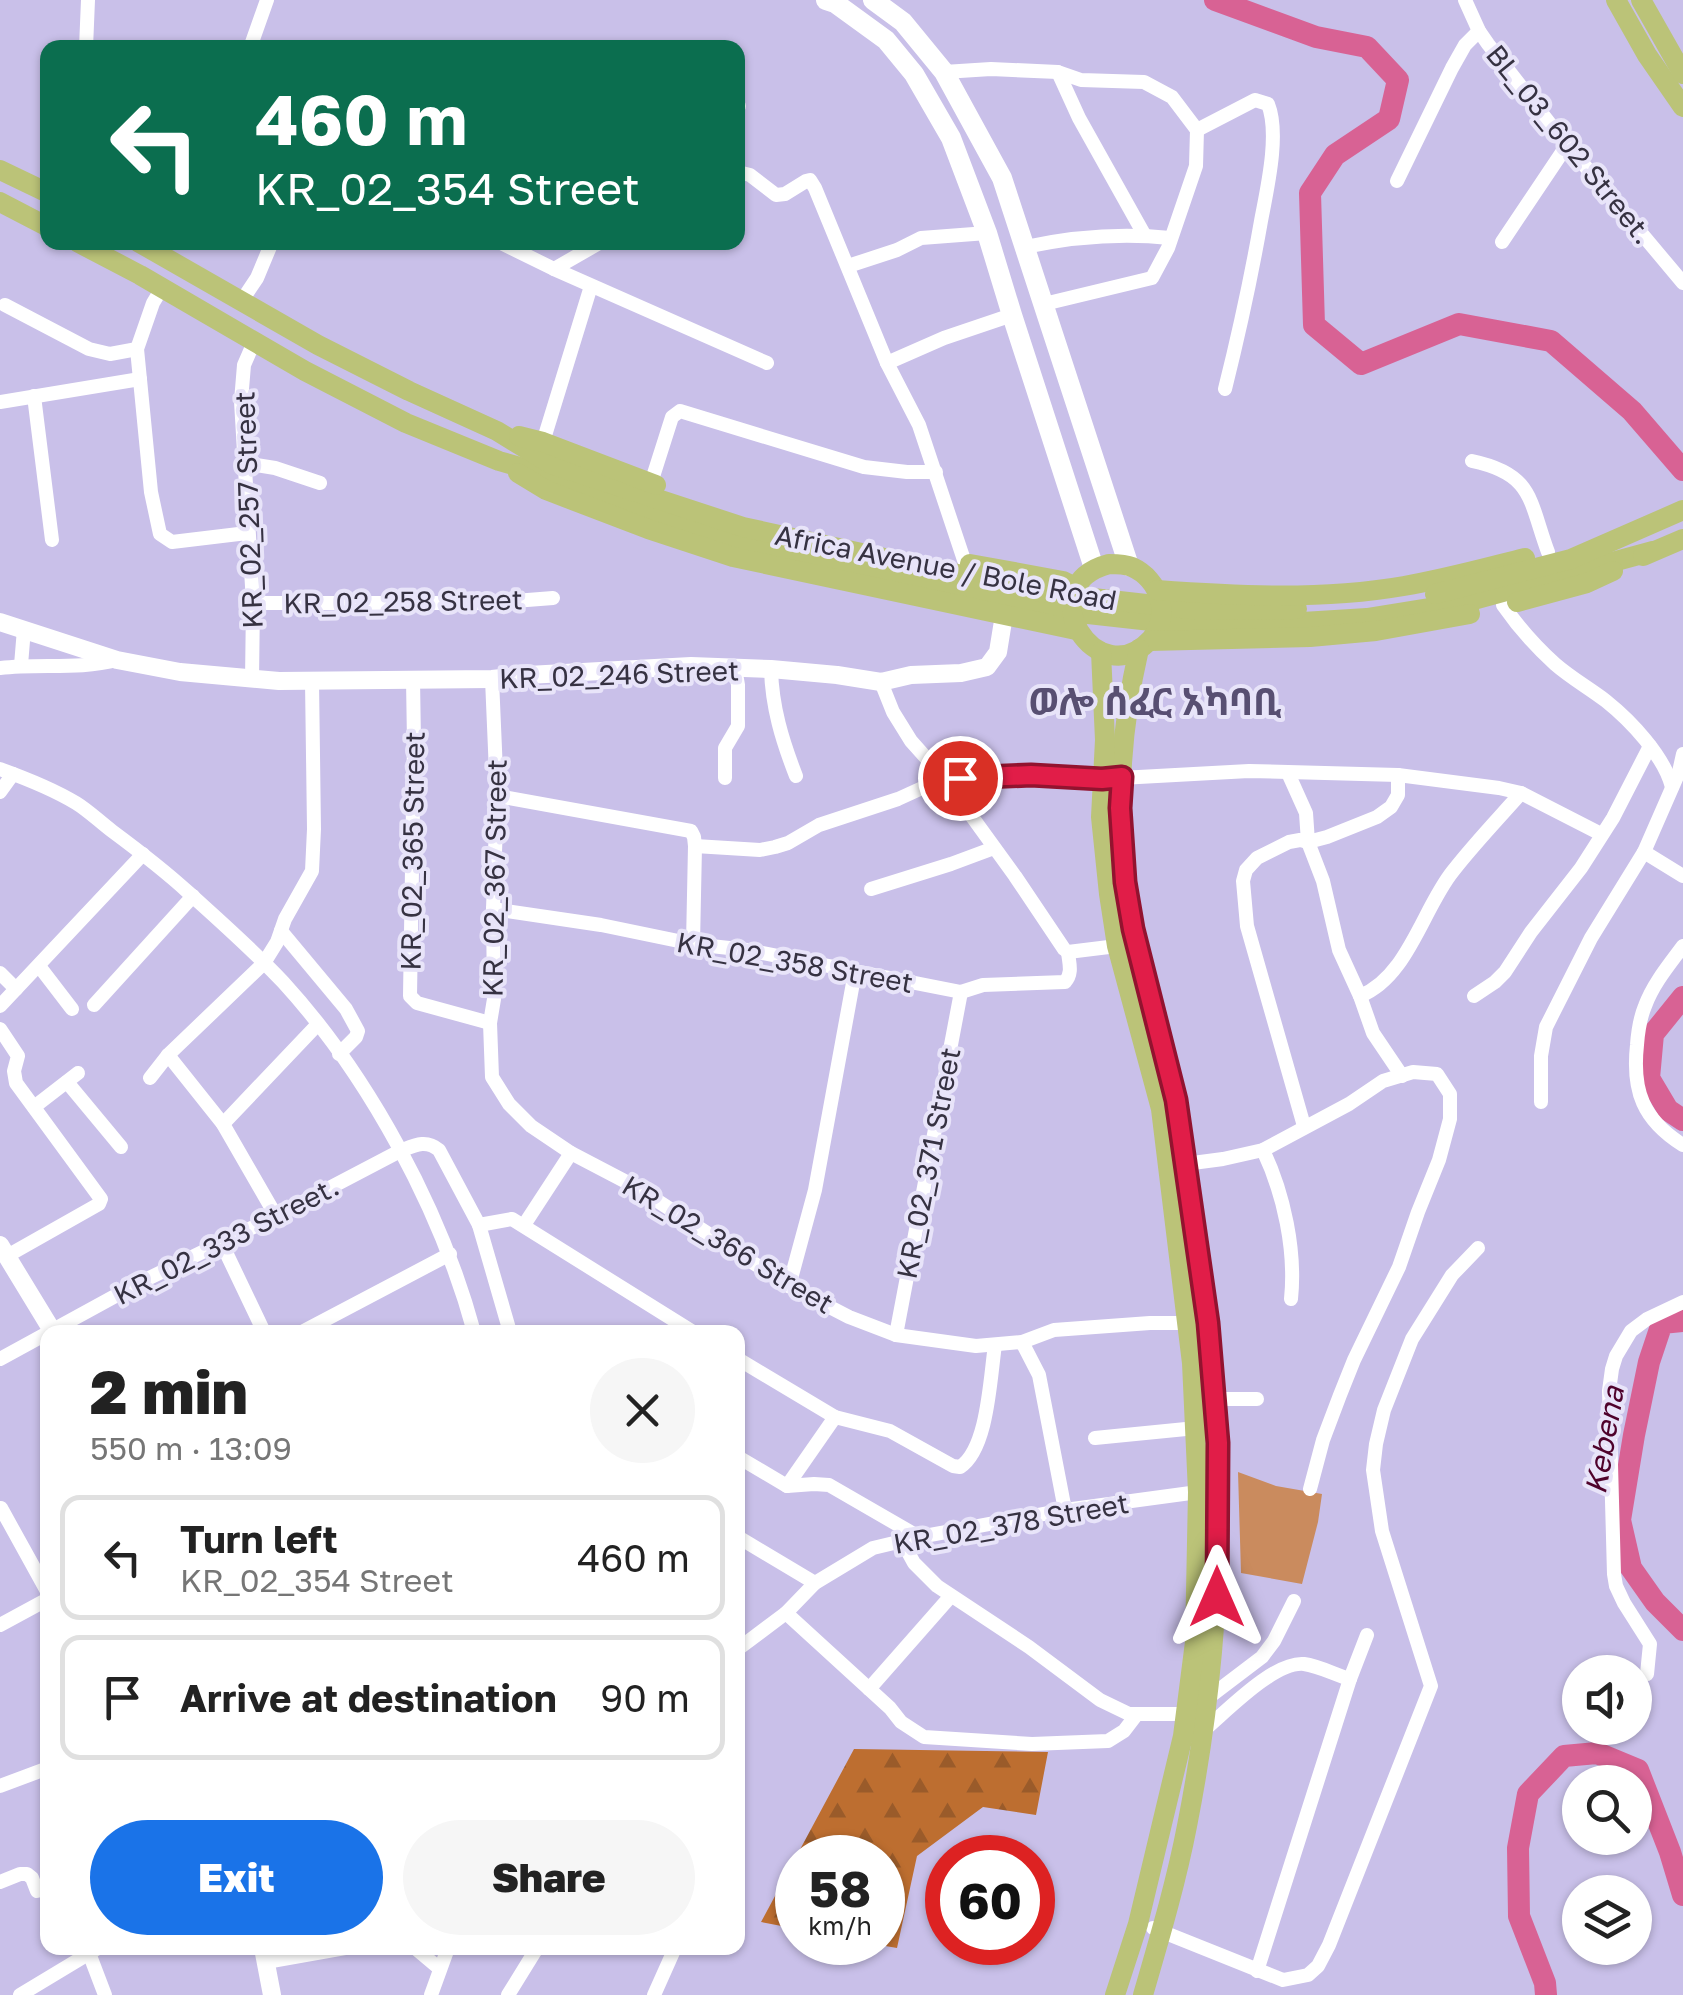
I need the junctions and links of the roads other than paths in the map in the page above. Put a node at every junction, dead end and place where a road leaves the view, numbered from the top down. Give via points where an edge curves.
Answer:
1 (88, 0) edge
2 (268, 0) edge
3 (826, 0) edge
4 (873, 0) edge
5 (1465, 0) edge
6 (1616, 0) edge
7 (1640, 0) edge
8 (1479, 31) junction
9 (86, 40) edge
10 (253, 40) edge
11 (944, 72) junction
12 (1058, 72) junction
13 (1683, 74) edge
14 (1683, 107) edge
15 (1197, 130) junction
16 (1567, 145) junction
17 (0, 170) edge
18 (745, 173) edge
19 (1397, 181) dead end
20 (40, 188) edge
21 (0, 202) edge
22 (40, 224) edge
23 (988, 233) junction
24 (1144, 236) junction
25 (1170, 238) junction
26 (1502, 242) dead end
27 (1025, 247) junction
28 (92, 250) edge
29 (269, 250) edge
30 (515, 250) edge
31 (587, 250) edge
32 (172, 251) edge
33 (848, 266) junction
34 (554, 269) junction
35 (1683, 283) edge
36 (591, 286) junction
37 (162, 288) junction
38 (241, 302) junction
39 (1044, 304) junction
40 (6, 305) dead end
41 (1012, 314) junction
42 (254, 342) junction
43 (137, 348) junction
44 (766, 363) dead end
45 (887, 363) junction
46 (140, 380) junction
47 (1224, 390) dead end
48 (34, 396) junction
49 (0, 402) edge
50 (497, 431) junction
51 (544, 442) junction
52 (499, 461) junction
53 (1472, 462) dead end
54 (244, 464) junction
55 (936, 472) junction
56 (320, 483) dead end
57 (651, 483) junction
58 (1682, 510) edge
59 (1643, 527) junction
60 (247, 533) junction
61 (52, 540) dead end
62 (1683, 540) edge
63 (1653, 551) junction
64 (1548, 552) junction
65 (967, 563) junction
66 (1129, 566) junction
67 (1094, 568) junction
68 (1075, 590) junction
69 (1159, 596) junction
70 (553, 598) dead end
71 (252, 603) junction
72 (1504, 605) junction
73 (1004, 614) junction
74 (0, 622) edge
75 (1068, 625) junction
76 (24, 629) junction
77 (1147, 651) junction
78 (117, 660) junction
79 (1102, 662) junction
80 (21, 665) junction
81 (0, 668) edge
82 (735, 668) junction
83 (771, 669) junction
84 (413, 679) junction
85 (492, 679) junction
86 (252, 680) junction
87 (312, 681) junction
88 (881, 682) junction
89 (1650, 746) junction
90 (1683, 754) edge
91 (6, 771) edge
92 (1288, 773) junction
93 (1398, 775) junction
94 (796, 776) dead end
95 (725, 778) dead end
96 (944, 778) junction
97 (1112, 778) junction
98 (1672, 788) junction
99 (0, 792) edge
100 (1520, 793) junction
101 (497, 796) junction
102 (1601, 834) junction
103 (1308, 842) junction
104 (694, 846) junction
105 (994, 848) junction
106 (1644, 852) junction
107 (143, 854) junction
108 (1683, 876) edge
109 (872, 889) dead end
110 (193, 896) junction
111 (493, 909) junction
112 (280, 931) junction
113 (693, 944) junction
114 (1118, 946) junction
115 (1683, 946) edge
116 (1068, 952) junction
117 (264, 963) junction
118 (39, 966) junction
119 (855, 972) junction
120 (0, 973) edge
121 (16, 989) junction
122 (961, 992) junction
123 (1360, 996) junction
124 (1474, 996) dead end
125 (94, 1005) dead end
126 (0, 1006) edge
127 (72, 1008) dead end
128 (490, 1023) junction
129 (318, 1024) junction
130 (0, 1029) edge
131 (339, 1054) junction
132 (168, 1055) junction
133 (1402, 1076) junction
134 (492, 1077) joint
135 (150, 1078) dead end
136 (1541, 1102) dead end
137 (34, 1106) junction
138 (224, 1124) junction
139 (1304, 1126) junction
140 (1683, 1145) edge
141 (121, 1147) dead end
142 (1263, 1150) junction
143 (400, 1151) junction
144 (572, 1153) junction
145 (1185, 1164) junction
146 (276, 1216) junction
147 (524, 1224) junction
148 (479, 1225) junction
149 (222, 1244) junction
150 (1478, 1248) dead end
151 (4, 1251) edge
152 (450, 1254) junction
153 (789, 1286) junction
154 (1291, 1299) dead end
155 (1683, 1302) edge
156 (1198, 1323) junction
157 (48, 1325) edge
158 (63, 1325) edge
159 (261, 1325) edge
160 (315, 1325) edge
161 (472, 1325) edge
162 (508, 1325) edge
163 (682, 1325) edge
164 (896, 1334) junction
165 (40, 1337) edge
166 (1022, 1342) junction
167 (995, 1345) junction
168 (0, 1359) edge
169 (745, 1363) edge
170 (1258, 1398) dead end
171 (1215, 1399) junction
172 (835, 1417) junction
173 (1196, 1428) junction
174 (1095, 1438) dead end
175 (745, 1461) edge
176 (787, 1486) junction
177 (1310, 1488) dead end
178 (1198, 1492) junction
179 (1, 1508) edge
180 (1065, 1510) junction
181 (919, 1537) junction
182 (745, 1541) edge
183 (902, 1541) junction
184 (40, 1581) edge
185 (815, 1583) junction
186 (950, 1596) junction
187 (40, 1601) edge
188 (1294, 1601) dead end
189 (786, 1613) junction
190 (0, 1625) edge
191 (1367, 1635) dead end
192 (745, 1644) edge
193 (1649, 1655) edge
194 (1350, 1680) junction
195 (869, 1689) junction
196 (1208, 1698) junction
197 (1137, 1714) junction
198 (1186, 1714) junction
199 (1203, 1731) junction
200 (40, 1771) edge
201 (0, 1786) edge
202 (0, 1882) edge
203 (37, 1890) dead end
204 (1138, 1924) junction
205 (1161, 1930) junction
206 (85, 1955) edge
207 (94, 1955) edge
208 (265, 1955) edge
209 (424, 1955) edge
210 (445, 1955) edge
211 (534, 1955) edge
212 (672, 1955) edge
213 (440, 1969) junction
214 (1258, 1971) junction
215 (1285, 1988) edge
216 (20, 1995) edge
217 (105, 1995) edge
218 (272, 1995) edge
219 (431, 1995) edge
220 (508, 1995) edge
221 (654, 1995) edge
222 (1115, 1995) edge
223 (1143, 1995) edge

1 - 9 street
2 - 10 street
3 - 23 main road via 886,40 914,74 951,138
4 - 11 main road via 904,22
5 - 8 street, BL_03_602 Street.
6 - 14 main road
7 - 13 main road
8 - 16 street, BL_03_602 Street.
8 - 19 street via 1452,68
11 - 12 street
11 - 27 main road via 1002,178
12 - 15 street via 1081,80 1144,82 1172,97
12 - 24 street
15 - 25 street via 1196,166
15 - 47 street via 1256,100 1272,114 1266,194
16 - 26 street
16 - 35 street, BL_03_602 Street.
17 - 20 main road
18 - 33 street via 776,195 810,180
21 - 22 main road
23 - 33 street via 922,238
23 - 41 main road
24 - 25 street
24 - 27 street
25 - 39 street via 1148,280
27 - 39 main road
28 - 37 main road, Africa Avenue / Bole Road
29 - 38 street
30 - 34 street
31 - 34 street
32 - 38 main road, Africa Avenue / Bole Road
33 - 45 street
34 - 36 street
36 - 44 street
36 - 51 street
37 - 42 main road, Africa Avenue / Bole Road
37 - 43 street
38 - 50 main road, Africa Avenue / Bole Road
39 - 66 main road
40 - 43 street via 89,348 110,354
41 - 45 street
41 - 67 main road
42 - 52 main road, Africa Avenue / Bole Road via 406,424
42 - 54 street, KR_02_257 Street via 242,383
43 - 46 street
45 - 55 street
46 - 48 street
46 - 60 street via 160,534 172,542
48 - 49 street
48 - 61 street
50 - 51 main road, Africa Avenue / Bole Road
50 - 59 main road, Africa Avenue / Bole Road via 551,464 743,527 1040,592 1180,608 1296,610 1426,595 1572,559
51 - 57 main road, Africa Avenue / Bole Road
52 - 63 main road, Africa Avenue / Bole Road via 766,548 1070,612 1178,624 1314,622 1402,612
52 - 73 main road, Africa Avenue / Bole Road via 546,490 734,557
53 - 64 street via 1508,471 1518,481
54 - 56 street
54 - 60 street, KR_02_257 Street
55 - 57 street via 864,467 680,412 672,417
55 - 65 street
57 - 65 main road, Africa Avenue / Bole Road via 822,534
58 - 59 main road, Africa Avenue / Bole Road
59 - 64 main road, Africa Avenue / Bole Road
60 - 71 street, KR_02_257 Street
62 - 63 main road, Africa Avenue / Bole Road
63 - 72 main road, Africa Avenue / Bole Road via 1587,583
64 - 69 main road, Africa Avenue / Bole Road via 1401,587
65 - 68 main road, Africa Avenue / Bole Road
66 - 67 main road
66 - 69 main road
67 - 68 main road
68 - 75 main road
69 - 77 main road via 1162,618
70 - 71 street, KR_02_258 Street
71 - 86 street, KR_02_257 Street
72 - 77 main road, Africa Avenue / Bole Road via 1376,631
72 - 89 street via 1558,667 1610,704
73 - 75 main road, Africa Avenue / Bole Road
73 - 88 street, KR_02_246 Street via 998,652 987,667
74 - 76 street
75 - 79 main road
76 - 78 street
76 - 80 street
77 - 79 main road
77 - 97 main road
78 - 80 street
78 - 86 street
79 - 97 main road
80 - 81 street
82 - 83 street, KR_02_246 Street
82 - 85 street, KR_02_246 Street via 662,666
82 - 95 street via 738,726 726,748
83 - 88 street, KR_02_246 Street
83 - 94 street via 778,725
84 - 85 street, KR_02_246 Street
84 - 87 street, KR_02_246 Street
84 - 128 street, KR_02_365 Street via 410,996 417,1004
85 - 101 street, KR_02_367 Street
86 - 87 street, KR_02_246 Street
87 - 112 street via 312,872
88 - 96 street via 911,741
89 - 98 street
89 - 102 street
90 - 98 street
91 - 99 street
91 - 107 street via 76,803
92 - 93 street
92 - 97 street
92 - 103 street via 1306,813
93 - 100 street
93 - 103 street via 1391,807
96 - 97 street
96 - 104 street via 775,847
96 - 105 street
97 - 114 main road via 1101,817
97 - 145 main road via 1133,929 1176,1100
98 - 106 street
100 - 102 street
100 - 123 street via 1451,872 1388,976
101 - 104 street via 687,829
101 - 111 street, KR_02_367 Street
102 - 124 street via 1505,972
103 - 123 street via 1339,950
103 - 139 street via 1289,842 1257,858 1243,881 1247,926
104 - 113 street
105 - 109 street
105 - 116 street
106 - 108 street
106 - 136 street via 1546,1027
107 - 110 street
107 - 118 street
110 - 117 street
110 - 125 street
111 - 113 street, KR_02_358 Street
111 - 128 street, KR_02_367 Street
112 - 117 street
112 - 131 street via 358,1031
113 - 119 street, KR_02_358 Street
114 - 116 street
114 - 156 main road via 1160,1110
115 - 140 street via 1645,1004 1635,1074 1646,1110
116 - 122 street, KR_02_358 Street via 1065,982
117 - 129 street
117 - 132 street
118 - 121 street
118 - 127 street
119 - 122 street, KR_02_358 Street
119 - 153 street via 815,1190
120 - 121 street
121 - 126 street
122 - 164 street, KR_02_371 Street
123 - 133 street via 1373,1033
128 - 134 street, KR_02_367 Street
129 - 131 street
129 - 138 street
130 - 137 street via 18,1056 14,1077
131 - 143 street
132 - 135 street
132 - 138 street
133 - 139 street
133 - 177 street via 1436,1074 1450,1094 1450,1119 1399,1267 1334,1410
134 - 144 street, KR_02_366 Street via 531,1126
137 - 141 street via 72,1077
137 - 151 street via 102,1199
138 - 146 street
139 - 142 street
142 - 145 street
142 - 154 street via 1292,1255
143 - 146 street, KR_02_333 Street.
143 - 148 street via 432,1143
143 - 152 street
144 - 147 street
144 - 153 street, KR_02_366 Street via 636,1186
145 - 156 main road
146 - 149 street, KR_02_333 Street.
147 - 148 street via 512,1219
147 - 163 street
148 - 162 street
149 - 158 street, KR_02_333 Street.
149 - 159 street
150 - 215 street via 1412,1339 1384,1410 1373,1470 1382,1530 1429,1676 1429,1696 1329,1946 1318,1966
151 - 157 street
152 - 160 street
152 - 161 street
153 - 164 street, KR_02_366 Street
155 - 193 street via 1632,1330 1616,1356 1609,1391 1614,1574 1650,1644
156 - 166 street, KR_02_366 Street via 1054,1330
156 - 171 main road
156 - 173 main road
164 - 167 street, KR_02_366 Street
165 - 168 street, KR_02_333 Street.
166 - 167 street, KR_02_366 Street
166 - 180 street via 1039,1375
167 - 172 street via 982,1436 960,1467 890,1431
169 - 172 street
170 - 171 street
171 - 196 main road via 1217,1597
172 - 176 street
173 - 174 street
173 - 178 main road
175 - 176 street
176 - 181 street via 829,1486
178 - 180 street, KR_02_378 Street
178 - 198 main road via 1195,1642
179 - 184 street
180 - 181 street, KR_02_378 Street
181 - 183 street, KR_02_378 Street
182 - 185 street
183 - 185 street, KR_02_378 Street via 873,1548
183 - 186 street via 914,1563
185 - 189 street, KR_02_378 Street
186 - 195 street
186 - 197 street via 1100,1700
187 - 190 street
188 - 196 street via 1262,1658
189 - 192 street, KR_02_378 Street
189 - 195 street
191 - 194 street
194 - 199 street via 1290,1666
194 - 214 street
195 - 197 street via 910,1729 939,1739 1108,1741
196 - 199 main road
197 - 198 street
198 - 204 main road
199 - 205 main road
200 - 201 street
202 - 203 street via 27,1874
204 - 205 street
204 - 222 main road
205 - 214 street
205 - 223 main road
206 - 216 street
207 - 217 street
208 - 218 street
209 - 213 street
210 - 213 street
211 - 220 street
212 - 221 street
213 - 219 street
214 - 215 street

